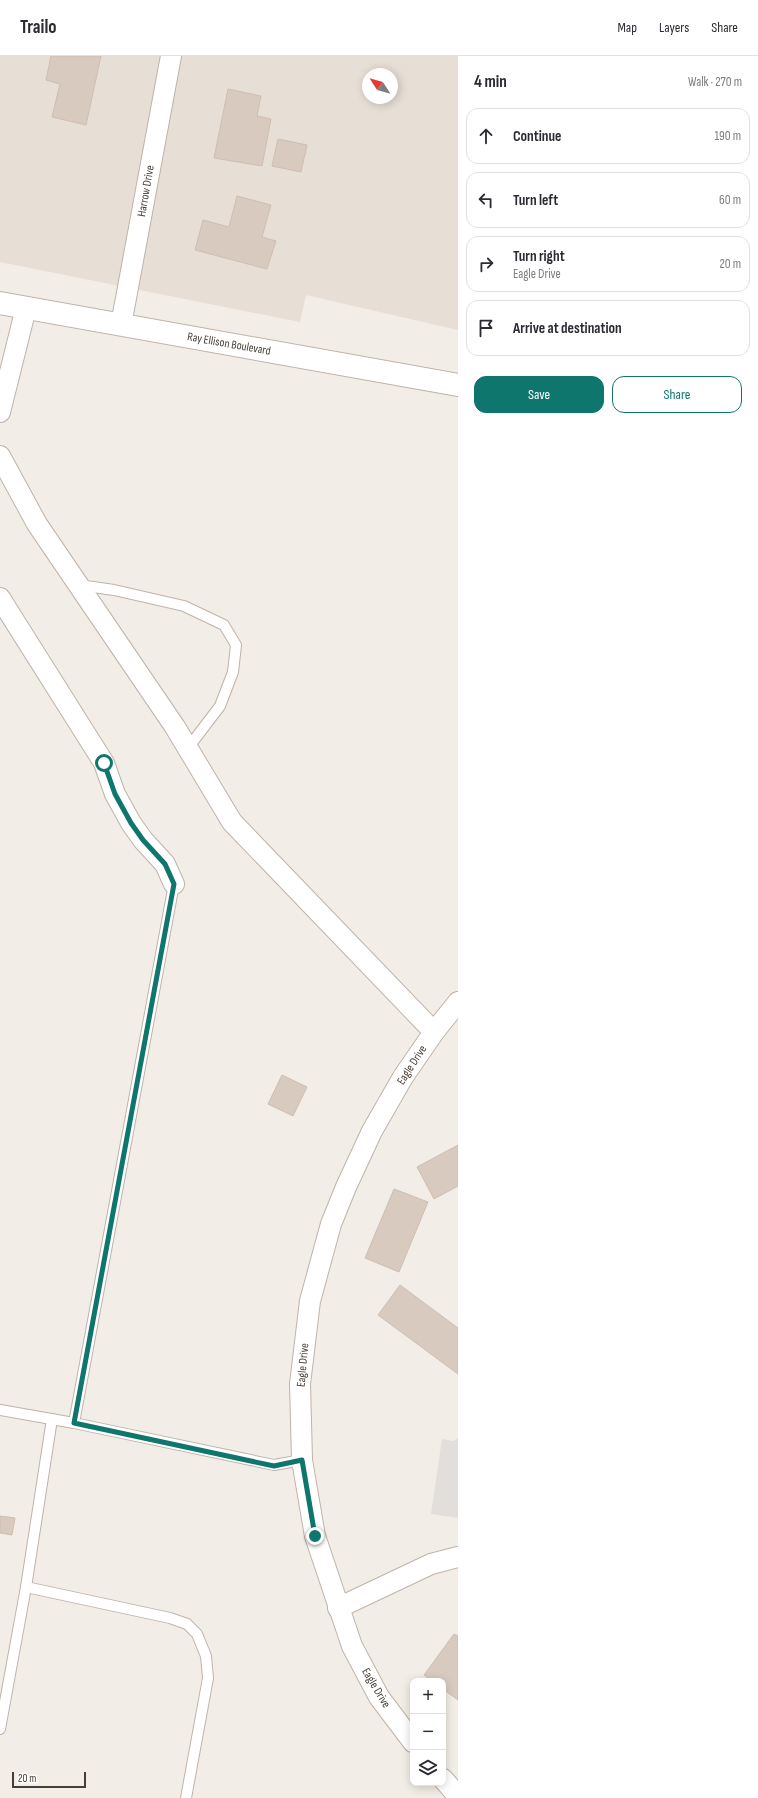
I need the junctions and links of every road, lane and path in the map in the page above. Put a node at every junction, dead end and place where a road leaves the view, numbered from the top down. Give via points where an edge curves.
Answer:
1 (171, 56) edge
2 (0, 303) edge
3 (26, 308) junction
4 (121, 325) junction
5 (458, 385) edge
6 (0, 412) edge
7 (0, 456) edge
8 (77, 584) junction
9 (0, 598) edge
10 (188, 748) junction
11 (174, 884) joint
12 (458, 1002) edge
13 (434, 1032) junction
14 (0, 1410) edge
15 (52, 1419) junction
16 (74, 1423) junction
17 (302, 1460) junction
18 (458, 1557) edge
19 (26, 1587) junction
20 (338, 1608) junction
21 (0, 1728) edge
22 (410, 1738) edge
23 (446, 1782) edge
24 (458, 1796) edge
25 (186, 1798) edge

1 - 4 street, Harrow Drive
2 - 3 street, Ray Ellison Boulevard
3 - 4 street, Ray Ellison Boulevard
3 - 6 street
4 - 5 street, Ray Ellison Boulevard
7 - 8 street via 37,524
8 - 10 street
8 - 10 lane via 184,606 224,625 236,645 233,672 220,706
9 - 11 street via 104,763 115,794 131,823 165,864
10 - 13 street via 232,822
11 - 16 lane
12 - 13 street, Eagle Drive
13 - 17 street, Eagle Drive via 403,1077 372,1131 331,1224 310,1301 300,1384
14 - 15 lane
15 - 16 lane
15 - 19 lane
16 - 17 lane via 274,1466
17 - 20 street, Eagle Drive via 315,1536
18 - 20 street via 431,1564
19 - 21 lane
19 - 25 lane via 170,1618 187,1624 197,1634 206,1656 208,1678
20 - 22 street, Eagle Drive via 352,1646 379,1696
23 - 24 street

